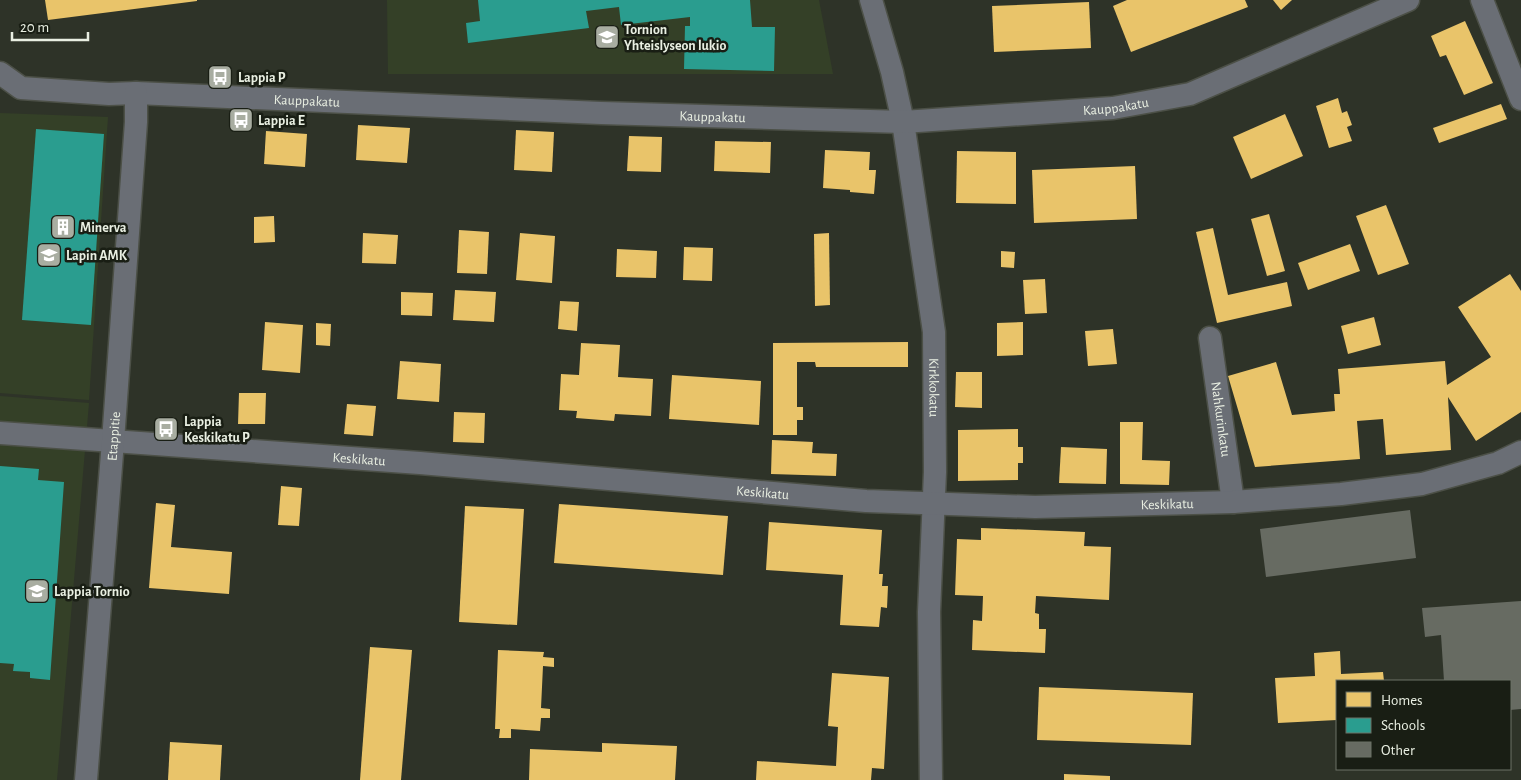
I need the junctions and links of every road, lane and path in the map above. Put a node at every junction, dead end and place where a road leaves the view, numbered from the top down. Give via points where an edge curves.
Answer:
1 (872, 0) edge
2 (1408, 0) edge
3 (1482, 0) edge
4 (1379, 6) edge
5 (0, 72) edge
6 (136, 93) junction
7 (1521, 99) edge
8 (903, 122) junction
9 (1210, 338) dead end
10 (0, 433) edge
11 (113, 441) junction
12 (1521, 452) edge
13 (1233, 502) junction
14 (934, 503) junction
15 (86, 780) edge
16 (931, 780) edge

1 - 8 street, Kirkkokatu
2 - 4 street, Kauppakatu
3 - 7 street
4 - 8 street, Kauppakatu via 1190,94 1113,108
5 - 6 street, Kauppakatu via 21,88
6 - 8 street, Kauppakatu
6 - 11 street, Etappitie
8 - 14 street, Kirkkokatu via 934,332
9 - 13 street, Nahkurinkatu
10 - 11 street, Keskikatu
11 - 14 street, Keskikatu via 866,501
11 - 15 street, Etappitie
12 - 13 street, Keskikatu via 1498,463 1422,484
13 - 14 street, Keskikatu via 1035,507
14 - 16 street, Kirkkokatu via 929,612

